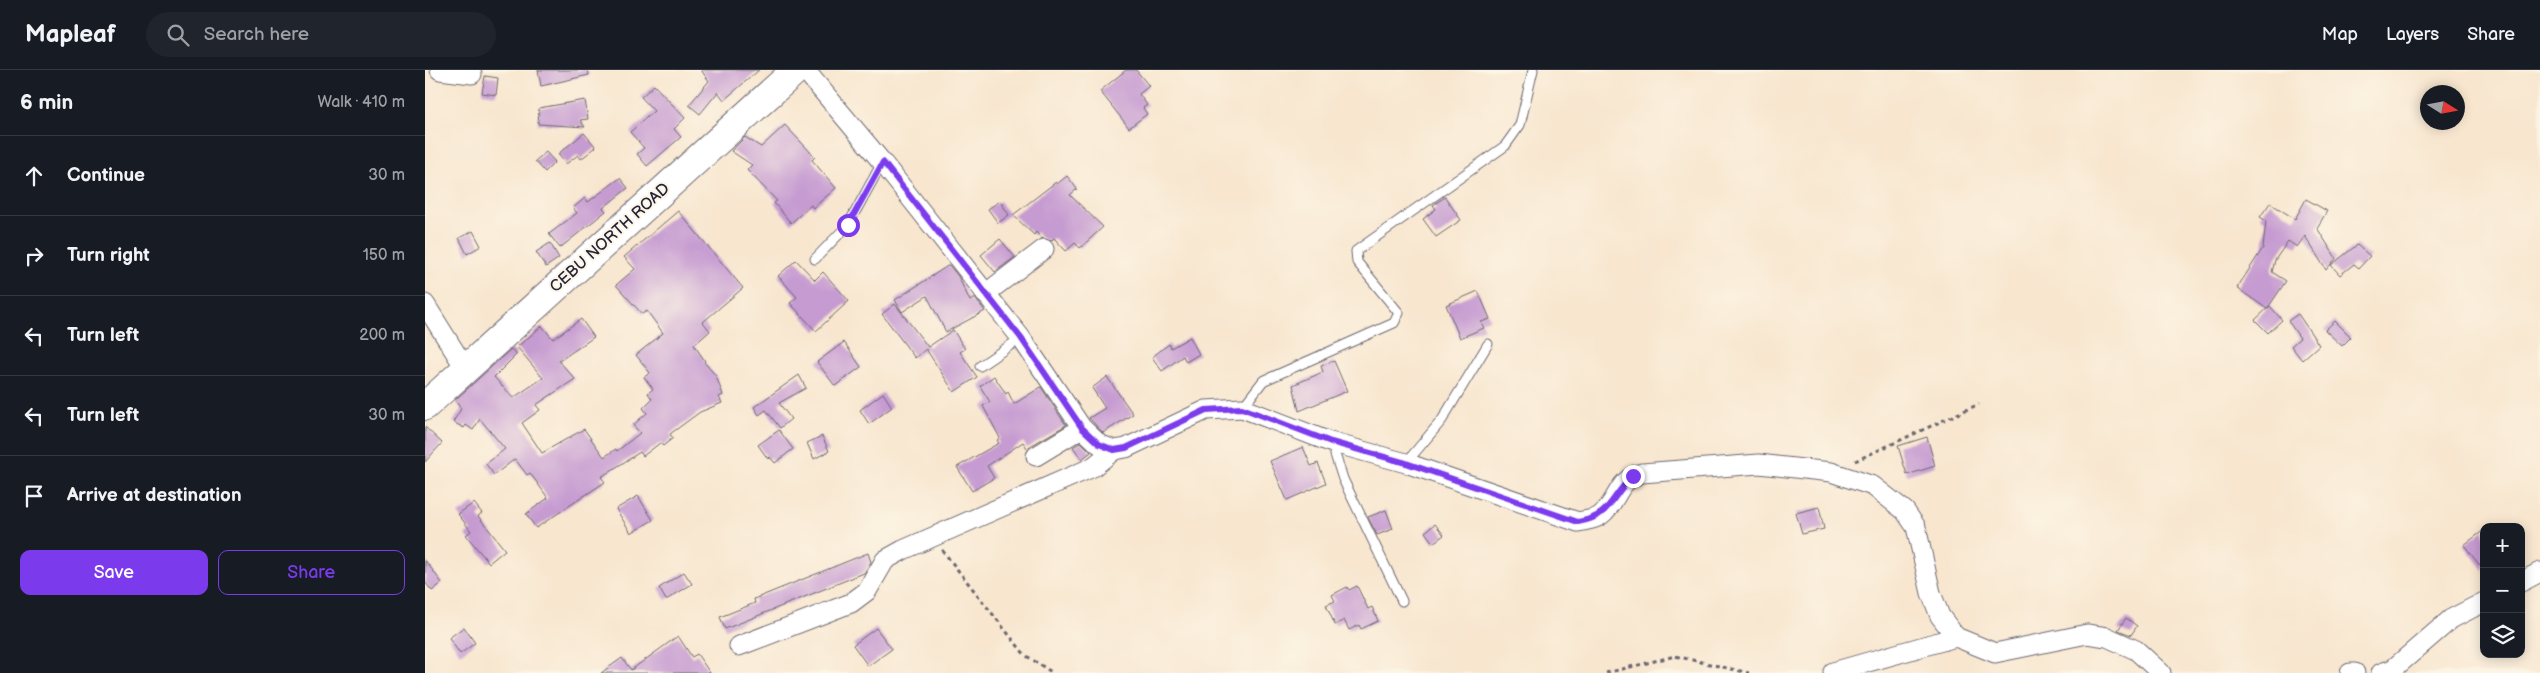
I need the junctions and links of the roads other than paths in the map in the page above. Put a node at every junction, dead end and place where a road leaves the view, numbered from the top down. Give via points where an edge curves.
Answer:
1 (439, 70) edge
2 (796, 70) edge
3 (805, 70) edge
4 (1533, 70) edge
5 (472, 74) dead end
6 (883, 162) junction
7 (1044, 249) dead end
8 (815, 259) dead end
9 (985, 294) junction
10 (425, 304) edge
11 (1021, 338) junction
12 (1488, 344) dead end
13 (980, 366) dead end
14 (465, 368) junction
15 (425, 406) edge
16 (1242, 408) junction
17 (1082, 428) junction
18 (1331, 442) junction
19 (1114, 450) junction
20 (1036, 456) dead end
21 (1406, 463) junction
22 (2540, 572) edge
23 (2525, 580) edge
24 (1402, 601) dead end
25 (2480, 604) edge
26 (1956, 638) junction
27 (739, 646) dead end
28 (1833, 672) edge
29 (2161, 673) edge
30 (2350, 673) edge
31 (2355, 673) edge
32 (2381, 673) edge

1 - 5 street
2 - 14 highway, CEBU NORTH ROAD
3 - 6 street
4 - 16 lane via 1520,125 1505,146 1355,251 1357,262 1399,313 1394,323 1263,381
6 - 8 lane via 848,225
6 - 9 street
7 - 9 street
9 - 11 street
10 - 14 street
11 - 13 lane
11 - 17 street
12 - 21 lane via 1442,420
14 - 15 highway, CEBU NORTH ROAD
16 - 18 street
16 - 19 street via 1206,410 1126,448
17 - 19 street via 1099,444
17 - 20 street
18 - 21 street
18 - 24 lane via 1343,479
19 - 27 street via 1093,467 885,560 867,591 851,603
21 - 26 street via 1578,522 1592,520 1602,514 1621,485 1642,473 1759,464 1831,472 1873,486 1905,511 1916,527 1937,608
22 - 23 street
25 - 32 street via 2451,619 2393,669
26 - 28 street
26 - 29 street via 1995,653 2087,634 2107,637 2136,650
30 - 31 street

